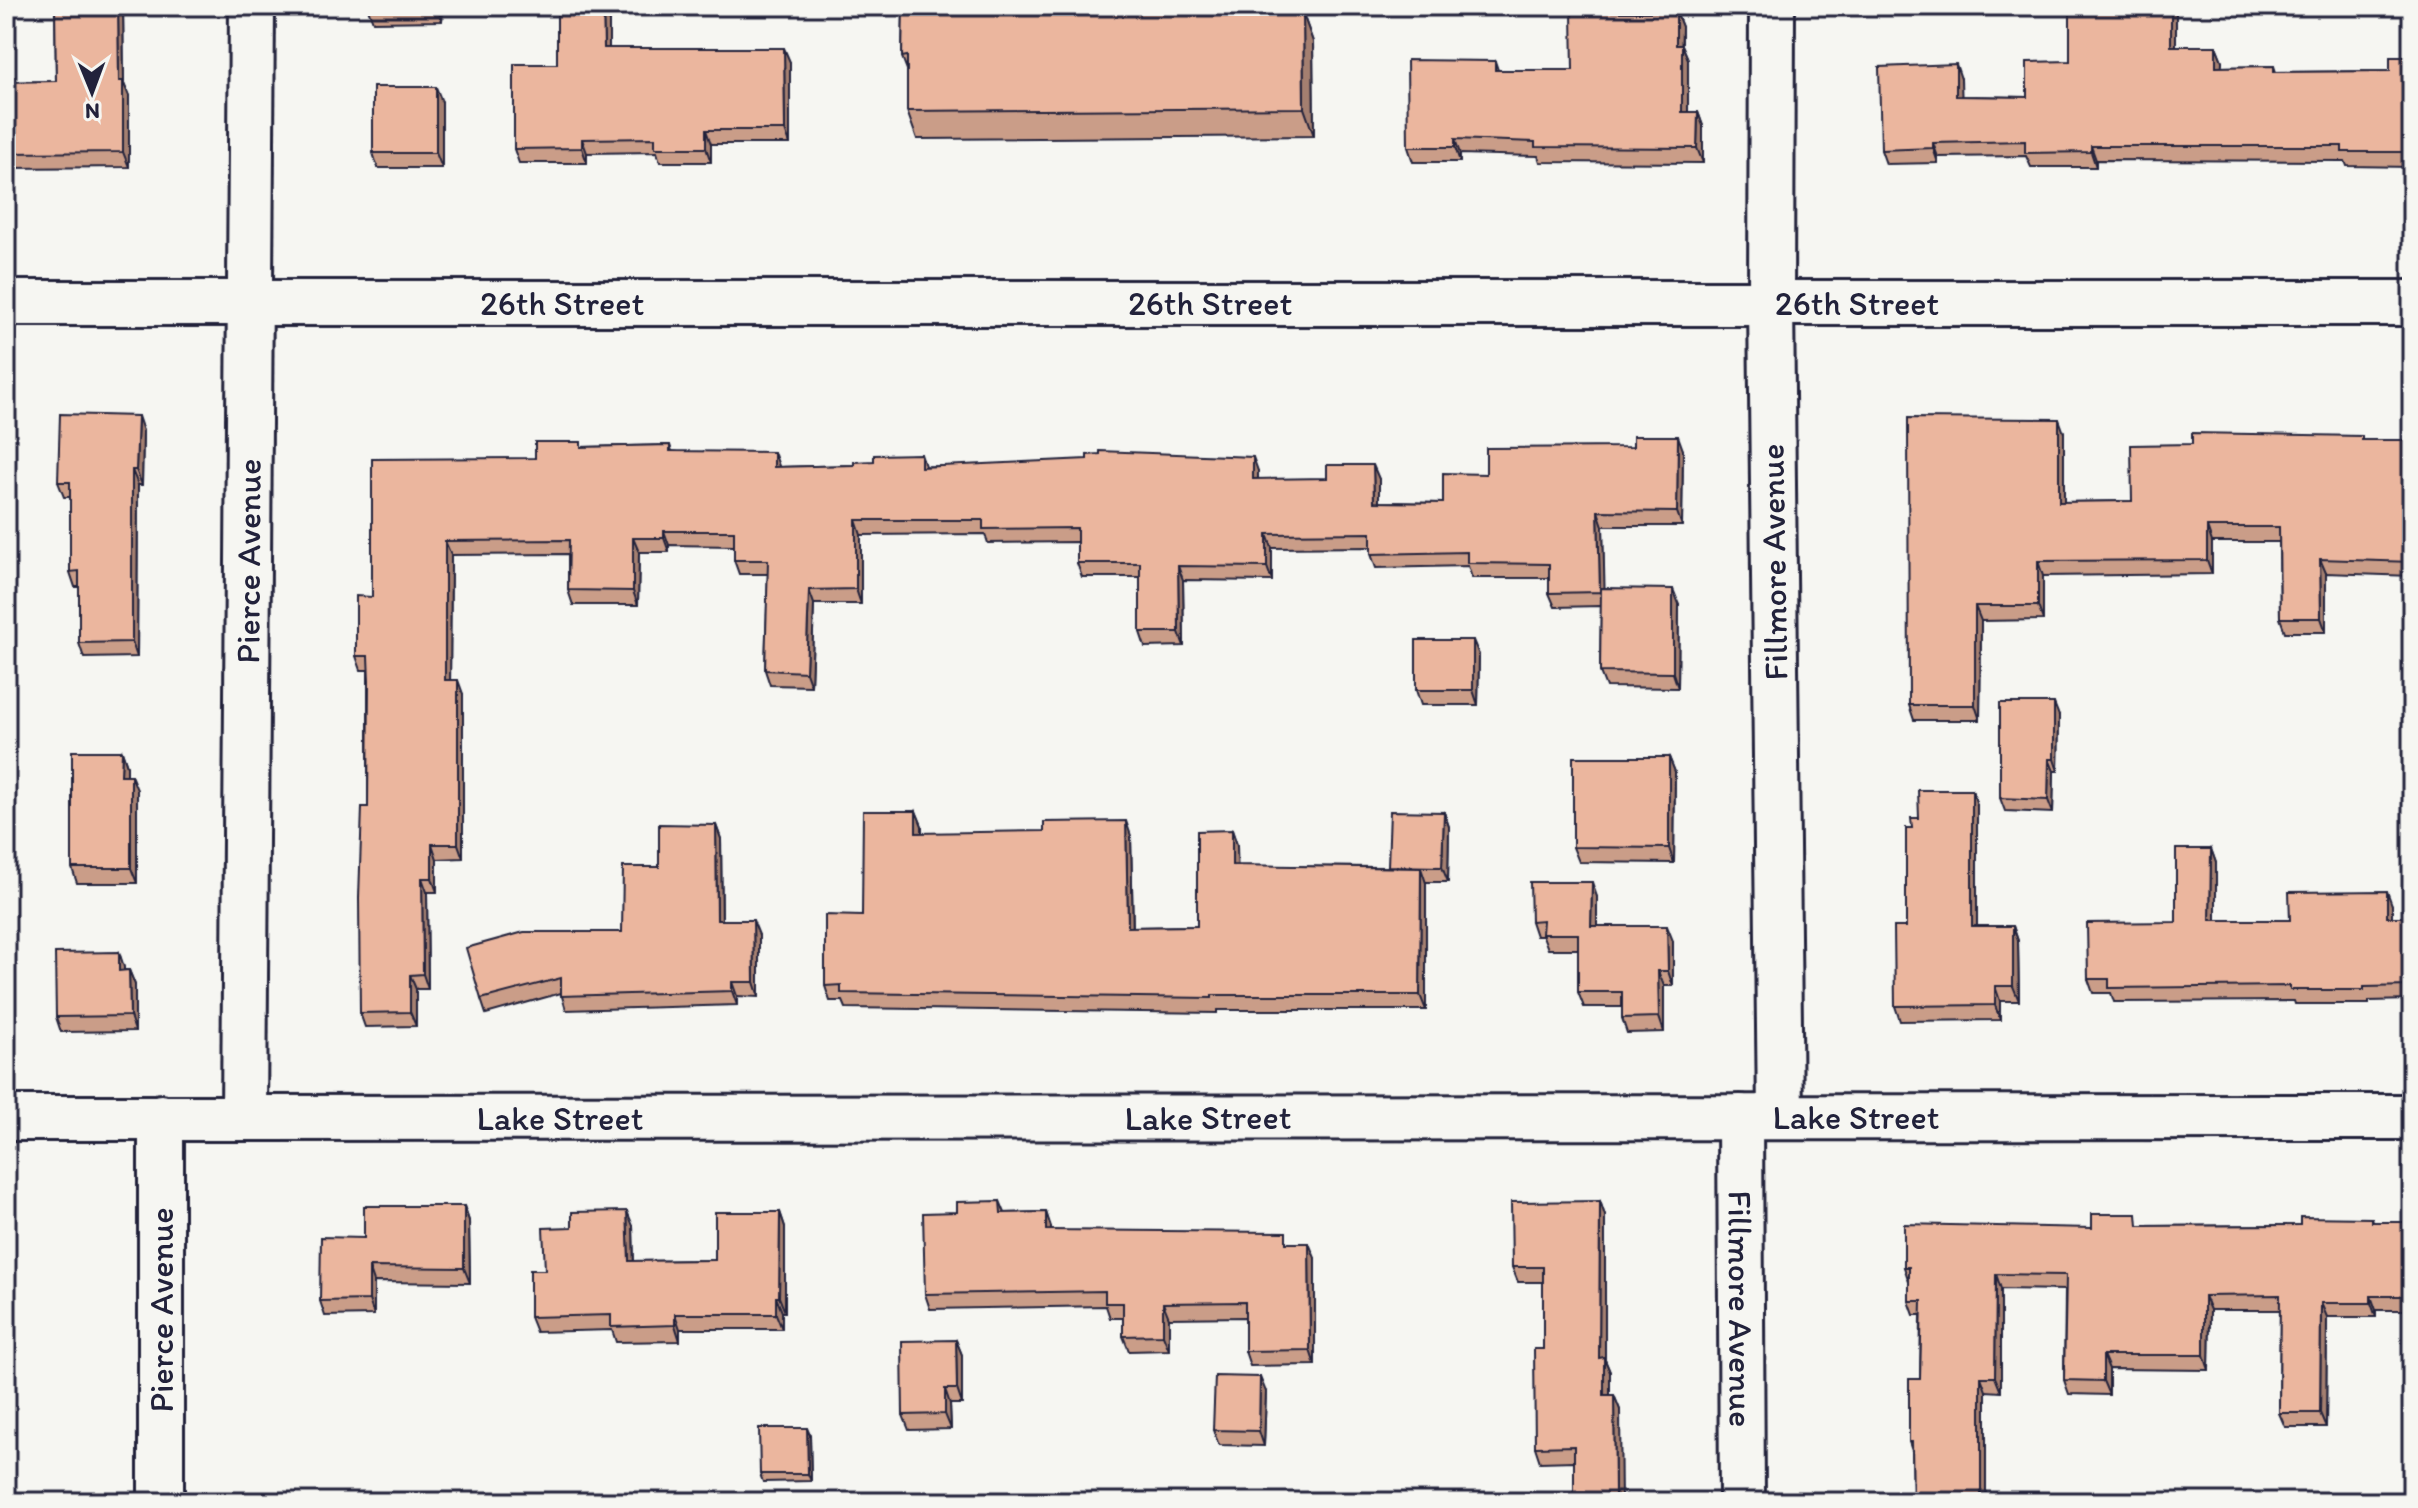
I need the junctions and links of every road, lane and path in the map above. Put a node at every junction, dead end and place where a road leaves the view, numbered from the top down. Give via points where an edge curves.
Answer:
1 (252, 6) edge
2 (1772, 6) edge
3 (6, 303) edge
4 (249, 303) junction
5 (1771, 303) junction
6 (2412, 303) edge
7 (161, 1117) junction
8 (244, 1117) junction
9 (1760, 1117) junction
10 (2412, 1117) edge
11 (6, 1118) edge
12 (161, 1502) edge
13 (1742, 1502) edge

1 - 4 street, Pierce Avenue
2 - 5 street, Fillmore Avenue
3 - 4 street, 26th Street
4 - 5 street, 26th Street
4 - 8 street, Pierce Avenue
5 - 6 street, 26th Street
5 - 9 street, Fillmore Avenue
7 - 8 street, Lake Street
7 - 11 street, Lake Street
7 - 12 street, Pierce Avenue
8 - 9 street, Lake Street
9 - 10 street, Lake Street
9 - 13 street, Fillmore Avenue

